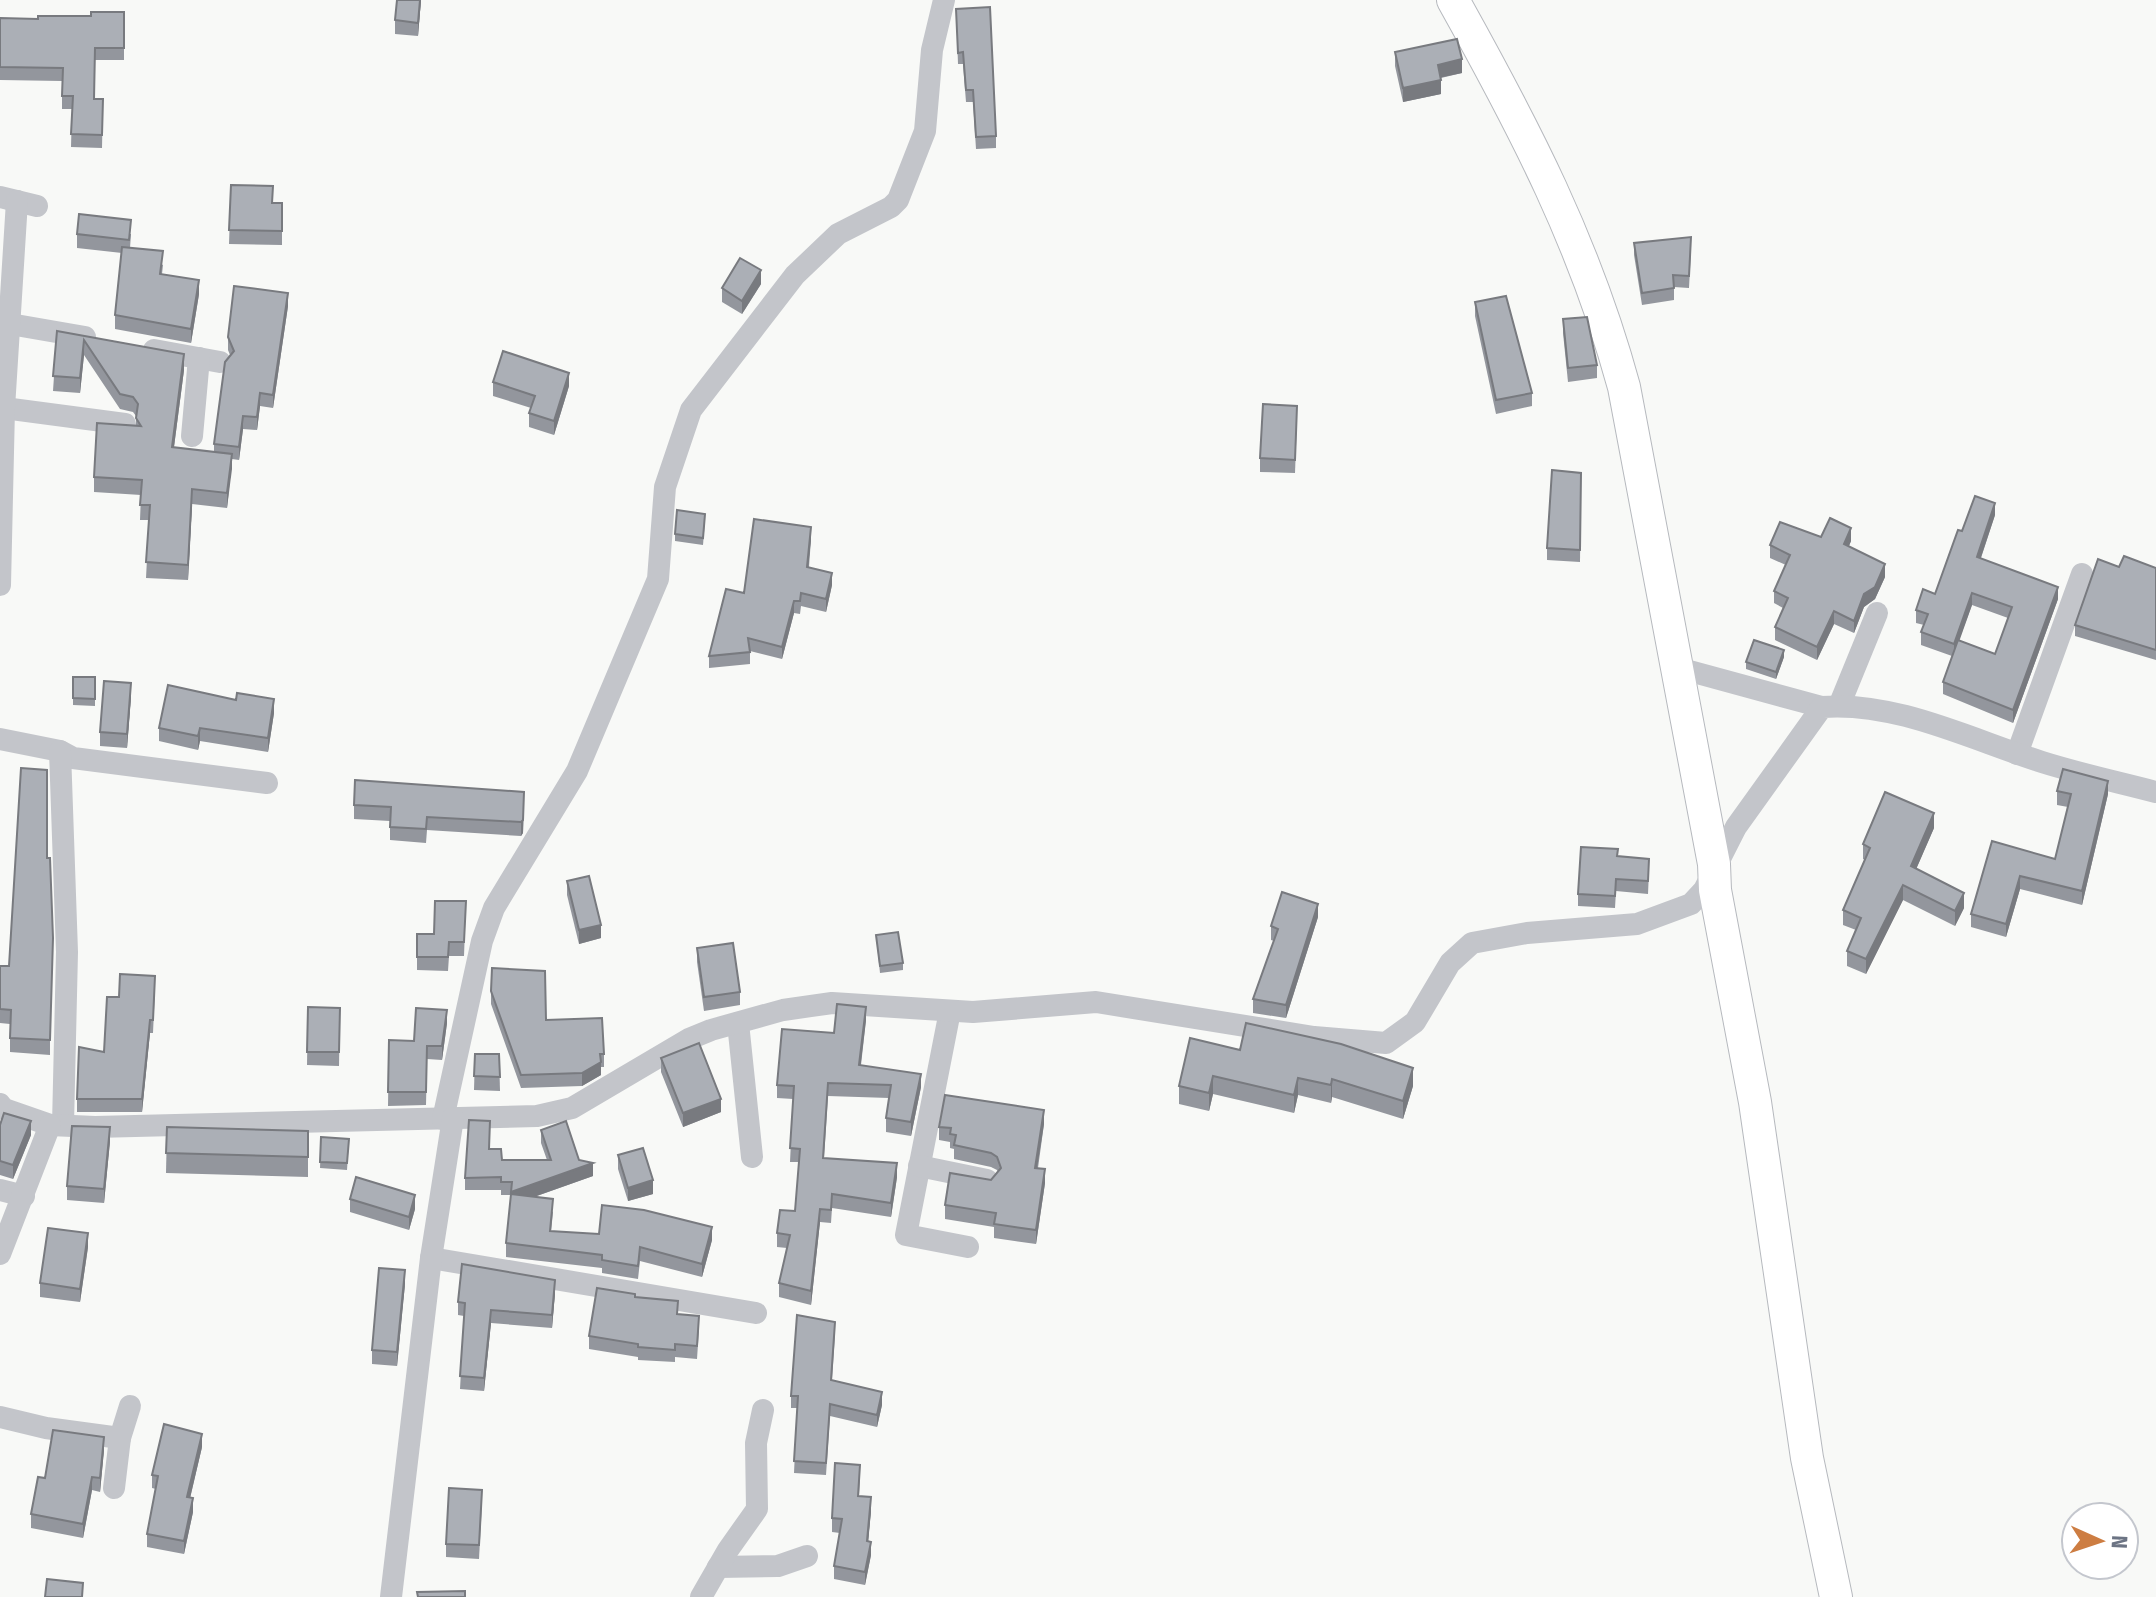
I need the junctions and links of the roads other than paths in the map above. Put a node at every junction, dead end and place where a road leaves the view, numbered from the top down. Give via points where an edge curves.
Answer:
1 (944, 0) edge
2 (1453, 0) edge
3 (18, 201) edge
4 (6, 274) edge
5 (10, 324) junction
6 (4, 408) junction
7 (125, 424) edge
8 (192, 436) dead end
9 (2, 469) edge
10 (2082, 574) dead end
11 (0, 585) edge
12 (1877, 613) dead end
13 (1675, 667) junction
14 (1831, 707) junction
15 (0, 739) edge
16 (60, 751) junction
17 (2017, 754) junction
18 (267, 783) dead end
19 (2156, 792) edge
20 (1714, 864) junction
21 (950, 1011) junction
22 (738, 1023) junction
23 (0, 1104) edge
24 (448, 1118) junction
25 (57, 1125) junction
26 (752, 1157) dead end
27 (919, 1166) junction
28 (987, 1180) edge
29 (0, 1190) edge
30 (24, 1196) junction
31 (968, 1247) dead end
32 (0, 1254) edge
33 (431, 1258) junction
34 (756, 1313) dead end
35 (130, 1406) dead end
36 (763, 1410) dead end
37 (0, 1417) edge
38 (120, 1438) junction
39 (114, 1488) dead end
40 (807, 1556) dead end
41 (718, 1567) junction
42 (391, 1597) edge
43 (701, 1597) edge
44 (1836, 1597) edge

1 - 24 street via 932,50 925,131 898,200 838,234 795,275 691,410 665,487 658,579 577,771 494,908 482,941
2 - 13 street via 1557,193 1605,315 1624,387
3 - 4 street
4 - 5 street
5 - 6 street
5 - 8 street via 210,360
6 - 7 street
6 - 9 street
9 - 11 street
10 - 17 street
12 - 14 street
13 - 14 street
13 - 20 street
14 - 17 street via 1855,705 1899,716
14 - 20 street via 1736,827
15 - 16 street
16 - 18 street via 73,758
16 - 25 street via 67,952
17 - 19 street
20 - 21 street via 1704,890 1691,904 1668,915 1637,924 1472,943 1450,963 1415,1022 1386,1043 1314,1037 1096,1002
20 - 44 street via 1783,1275 1807,1458
21 - 22 street via 832,1003
21 - 27 street
22 - 24 street via 689,1039 557,1113
22 - 26 street
23 - 25 street
24 - 25 street
24 - 33 street
25 - 30 street
27 - 28 street
27 - 31 street via 906,1235
29 - 30 street
30 - 32 street
33 - 34 street
33 - 42 street
35 - 38 street
36 - 41 street via 756,1443 757,1509
37 - 38 street
38 - 39 street
40 - 41 street via 778,1566
41 - 43 street

